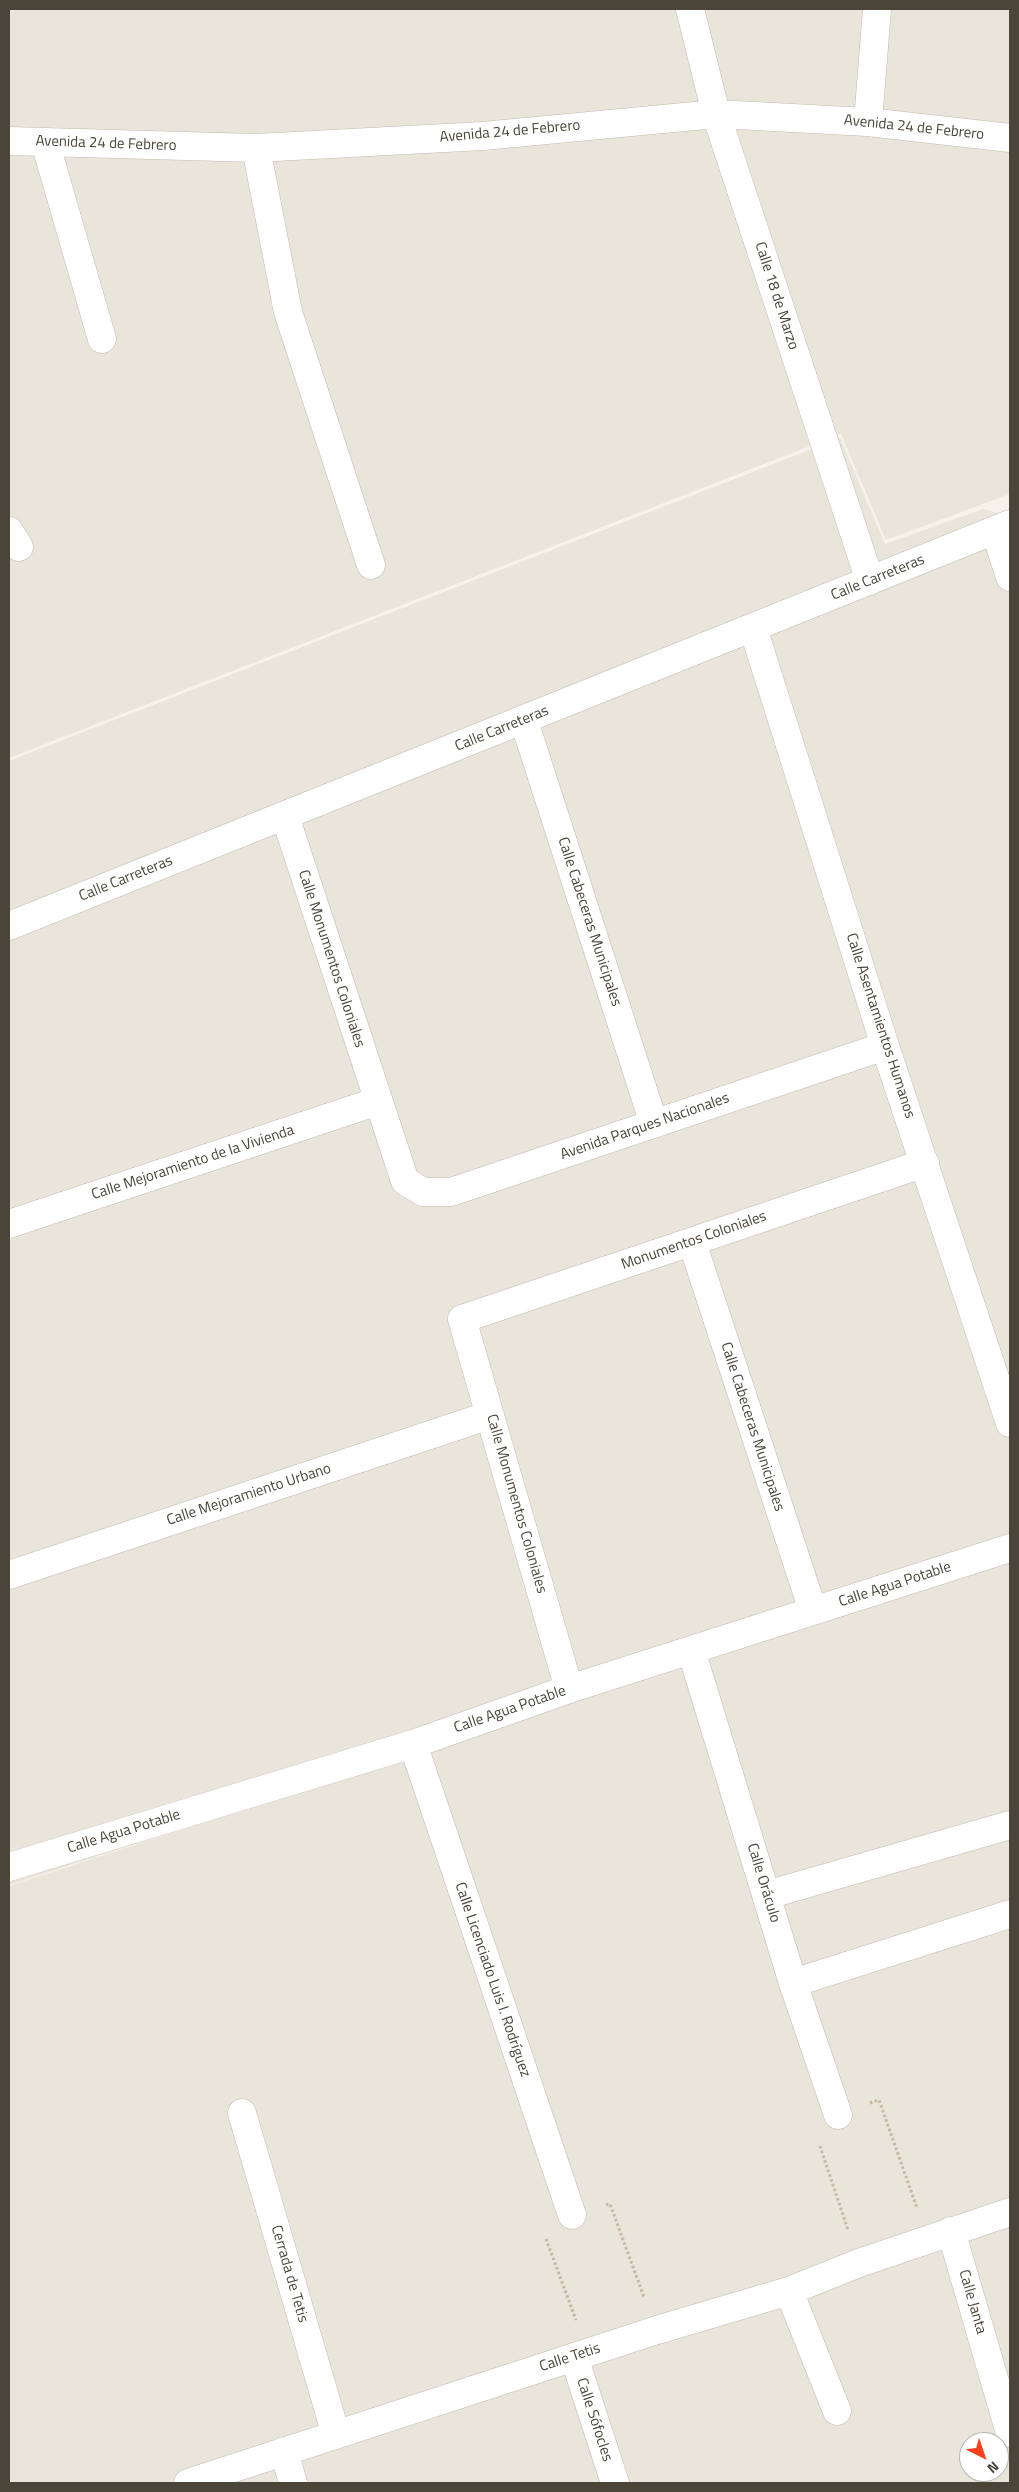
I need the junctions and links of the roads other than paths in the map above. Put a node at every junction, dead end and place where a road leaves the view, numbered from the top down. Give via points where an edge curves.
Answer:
1 (690, 9) edge
2 (877, 9) edge
3 (716, 114) junction
4 (868, 122) junction
5 (1010, 138) edge
6 (9, 141) edge
7 (45, 142) junction
8 (256, 148) junction
9 (102, 339) dead end
10 (1002, 527) edge
11 (371, 564) dead end
12 (1010, 577) edge
13 (870, 581) junction
14 (753, 628) junction
15 (524, 721) junction
16 (285, 816) junction
17 (9, 926) edge
18 (886, 1046) junction
19 (378, 1101) junction
20 (654, 1124) junction
21 (925, 1163) junction
22 (405, 1180) joint
23 (9, 1224) edge
24 (692, 1242) junction
25 (462, 1319) joint
26 (490, 1415) junction
27 (1010, 1423) edge
28 (1010, 1548) edge
29 (9, 1575) edge
30 (813, 1611) junction
31 (691, 1650) junction
32 (570, 1689) junction
33 (413, 1744) junction
34 (1010, 1825) edge
35 (9, 1868) edge
36 (767, 1895) junction
37 (1010, 1914) edge
38 (792, 1983) junction
39 (242, 2113) dead end
40 (838, 2115) road end
41 (1010, 2212) edge
42 (572, 2215) road end
43 (939, 2235) junction
44 (789, 2291) junction
45 (581, 2355) junction
46 (837, 2411) dead end
47 (1010, 2433) edge
48 (336, 2435) junction
49 (284, 2451) junction
50 (188, 2483) edge
51 (294, 2483) edge
52 (615, 2483) edge

1 - 3 street, Calle 18 de Marzo
2 - 4 street
3 - 4 street, Avenida 24 de Febrero
3 - 8 street, Avenida 24 de Febrero via 483,136
3 - 13 street, Calle 18 de Marzo
4 - 5 street, Avenida 24 de Febrero
6 - 7 street, Avenida 24 de Febrero
7 - 8 street, Avenida 24 de Febrero
7 - 9 street
8 - 11 street via 288,312
10 - 12 street
10 - 13 street, Calle Carreteras
13 - 14 street, Calle Carreteras
14 - 15 street, Calle Carreteras
14 - 18 street, Calle Asentamientos Humanos
15 - 16 street, Calle Carreteras
15 - 20 street, Calle Cabeceras Municipales
16 - 17 street, Calle Carreteras
16 - 19 street, Calle Monumentos Coloniales
18 - 20 street, Avenida Parques Nacionales
18 - 21 street, Calle Asentamientos Humanos
19 - 22 street, Calle Monumentos Coloniales
19 - 23 street, Calle Mejoramiento de la Vivienda
20 - 22 street, Avenida Parques Nacionales via 451,1192 423,1192
21 - 24 street, Monumentos Coloniales
21 - 27 street, Calle Asentamientos Humanos
24 - 25 street, Monumentos Coloniales
24 - 30 street, Calle Cabeceras Municipales
25 - 26 street, Calle Monumentos Coloniales
26 - 29 street, Calle Mejoramiento Urbano
26 - 32 street, Calle Monumentos Coloniales
28 - 30 street, Calle Agua Potable
30 - 31 street, Calle Agua Potable
31 - 32 street, Calle Agua Potable
31 - 36 street, Calle Oráculo
32 - 33 street, Calle Agua Potable
33 - 35 street, Calle Agua Potable
33 - 42 street, Calle Licenciado Luis I. Rodríguez
34 - 36 street
36 - 38 street, Calle Oráculo
37 - 38 street
38 - 40 street, Calle Oráculo
39 - 48 street, Cerrada de Tetis
41 - 43 street
43 - 44 street, Calle Tetis
43 - 47 street, Calle Janta
44 - 45 street, Calle Tetis
44 - 46 street
45 - 48 street, Calle Tetis
45 - 52 street, Calle Sófocles
48 - 49 street, Calle Tetis
49 - 50 street, Calle Tetis
49 - 51 street

